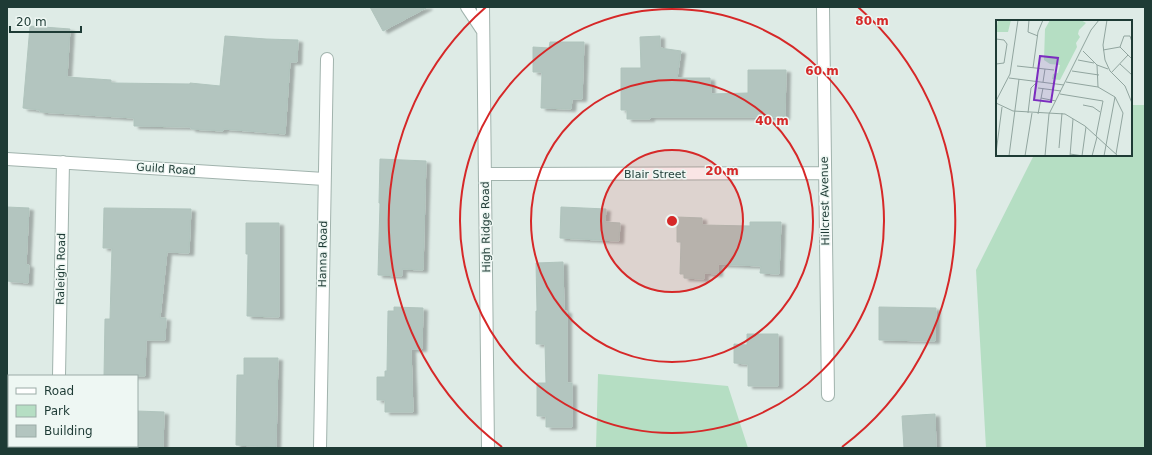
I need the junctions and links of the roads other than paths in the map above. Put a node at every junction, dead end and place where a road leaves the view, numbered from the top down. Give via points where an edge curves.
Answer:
1 (467, 7) edge
2 (483, 7) edge
3 (823, 7) edge
4 (483, 31) junction
5 (327, 59) dead end
6 (7, 159) edge
7 (63, 162) junction
8 (824, 173) junction
9 (485, 174) junction
10 (324, 179) junction
11 (59, 375) edge
12 (828, 395) dead end
13 (320, 448) edge
14 (488, 448) edge

1 - 4 street
2 - 4 street, High Ridge Road
3 - 8 street, Hillcrest Avenue
4 - 9 street, High Ridge Road
5 - 10 street, Hanna Road
6 - 7 street, Guild Road
7 - 10 street, Guild Road
7 - 11 street, Raleigh Road
8 - 9 street, Blair Street
8 - 12 street, Hillcrest Avenue
9 - 14 street, High Ridge Road
10 - 13 street, Hanna Road

